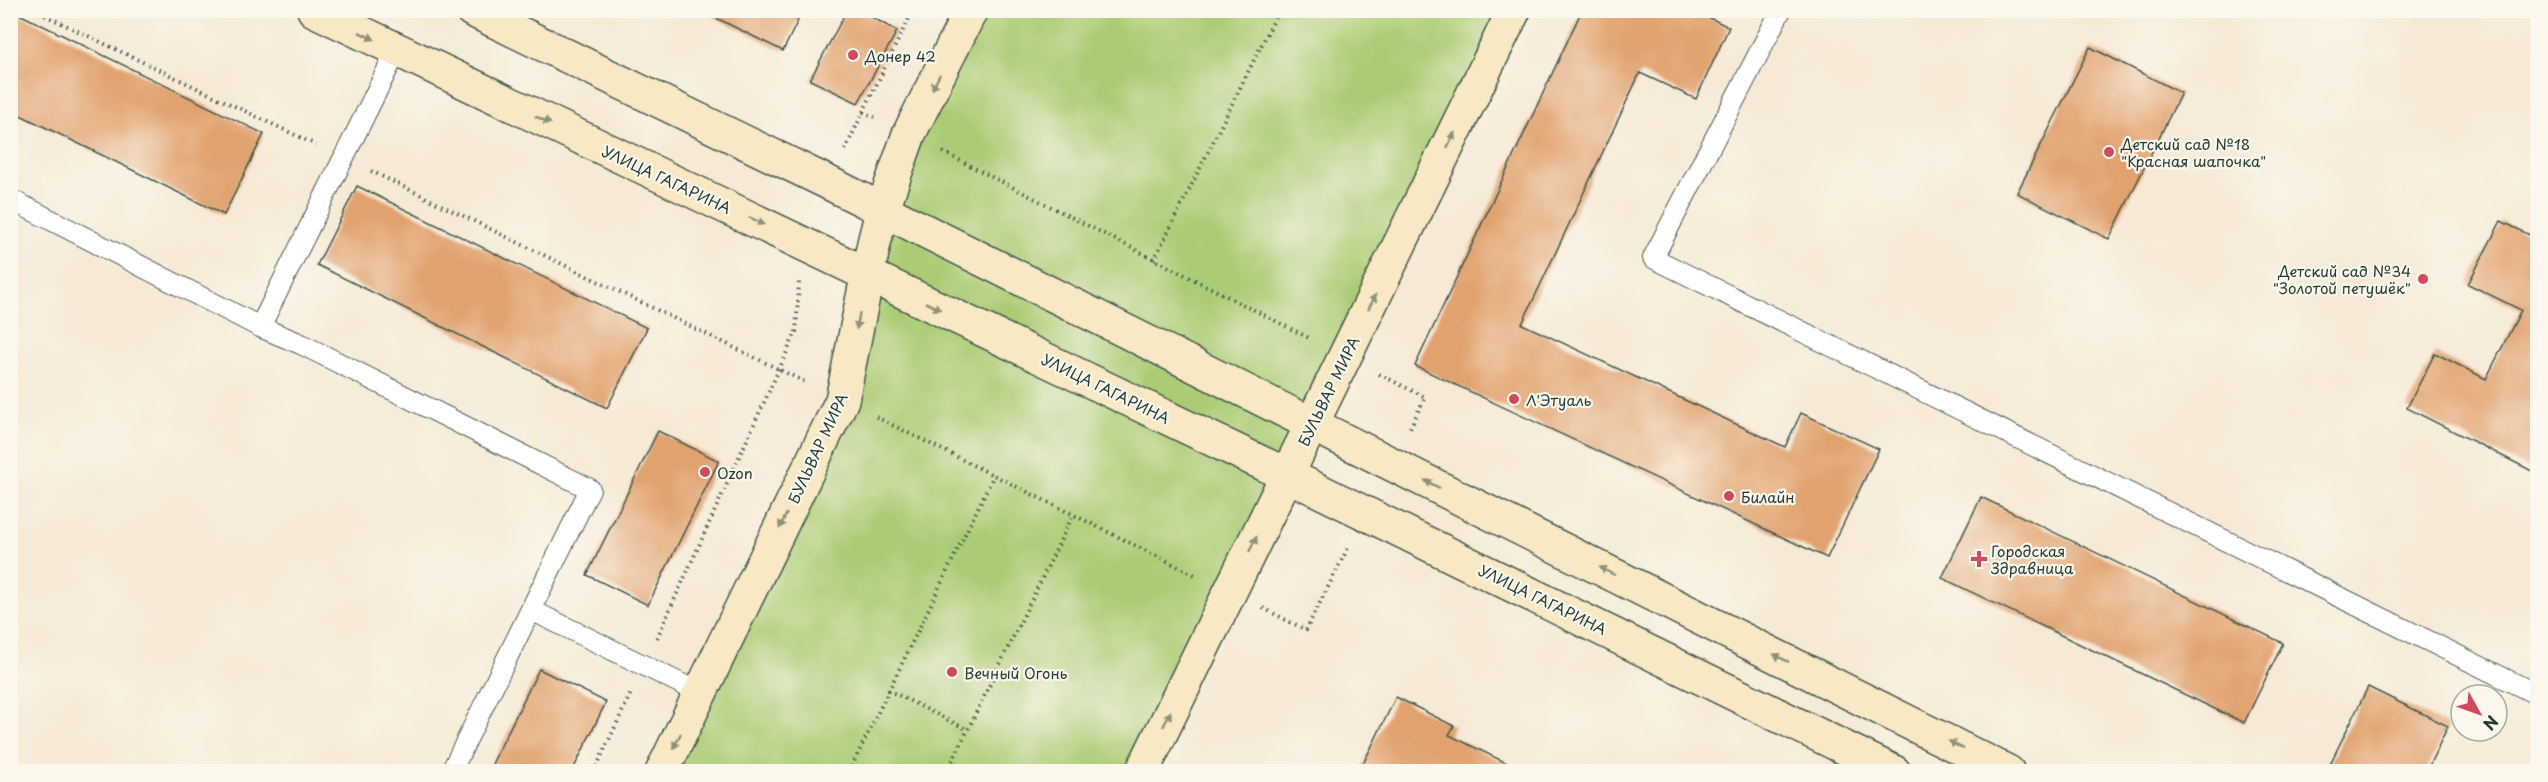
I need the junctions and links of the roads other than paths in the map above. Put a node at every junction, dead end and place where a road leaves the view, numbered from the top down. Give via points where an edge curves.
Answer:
1 (314, 10) edge
2 (472, 10) edge
3 (971, 10) edge
4 (1514, 10) edge
5 (1781, 10) edge
6 (397, 51) junction
7 (10, 199) edge
8 (882, 211) junction
9 (868, 274) junction
10 (260, 327) junction
11 (1312, 424) junction
12 (1287, 475) junction
13 (531, 610) junction
14 (700, 693) junction
15 (2538, 695) edge
16 (451, 771) edge
17 (662, 771) edge
18 (1142, 771) edge
19 (1894, 771) edge
20 (2008, 771) edge

1 -> 6 main road, УЛИЦА ГАГАРИНА
2 - 8 main road
3 -> 8 main road, БУЛЬВАР МИРА via 909,134
11 -> 4 main road, БУЛЬВАР МИРА
5 - 15 lane via 1653,258
6 -> 9 main road, УЛИЦА ГАГАРИНА
6 - 10 lane
7 - 10 lane
8 - 9 main road, БУЛЬВАР МИРА
8 - 11 main road
9 -> 12 main road, УЛИЦА ГАГАРИНА
9 -> 14 main road, БУЛЬВАР МИРА via 842,400
10 - 13 lane via 590,489
11 - 12 main road, БУЛЬВАР МИРА
20 -> 11 main road
18 -> 12 main road, БУЛЬВАР МИРА
12 - 19 main road, УЛИЦА ГАГАРИНА
13 - 14 lane
13 - 16 lane
14 -> 17 main road, БУЛЬВАР МИРА

